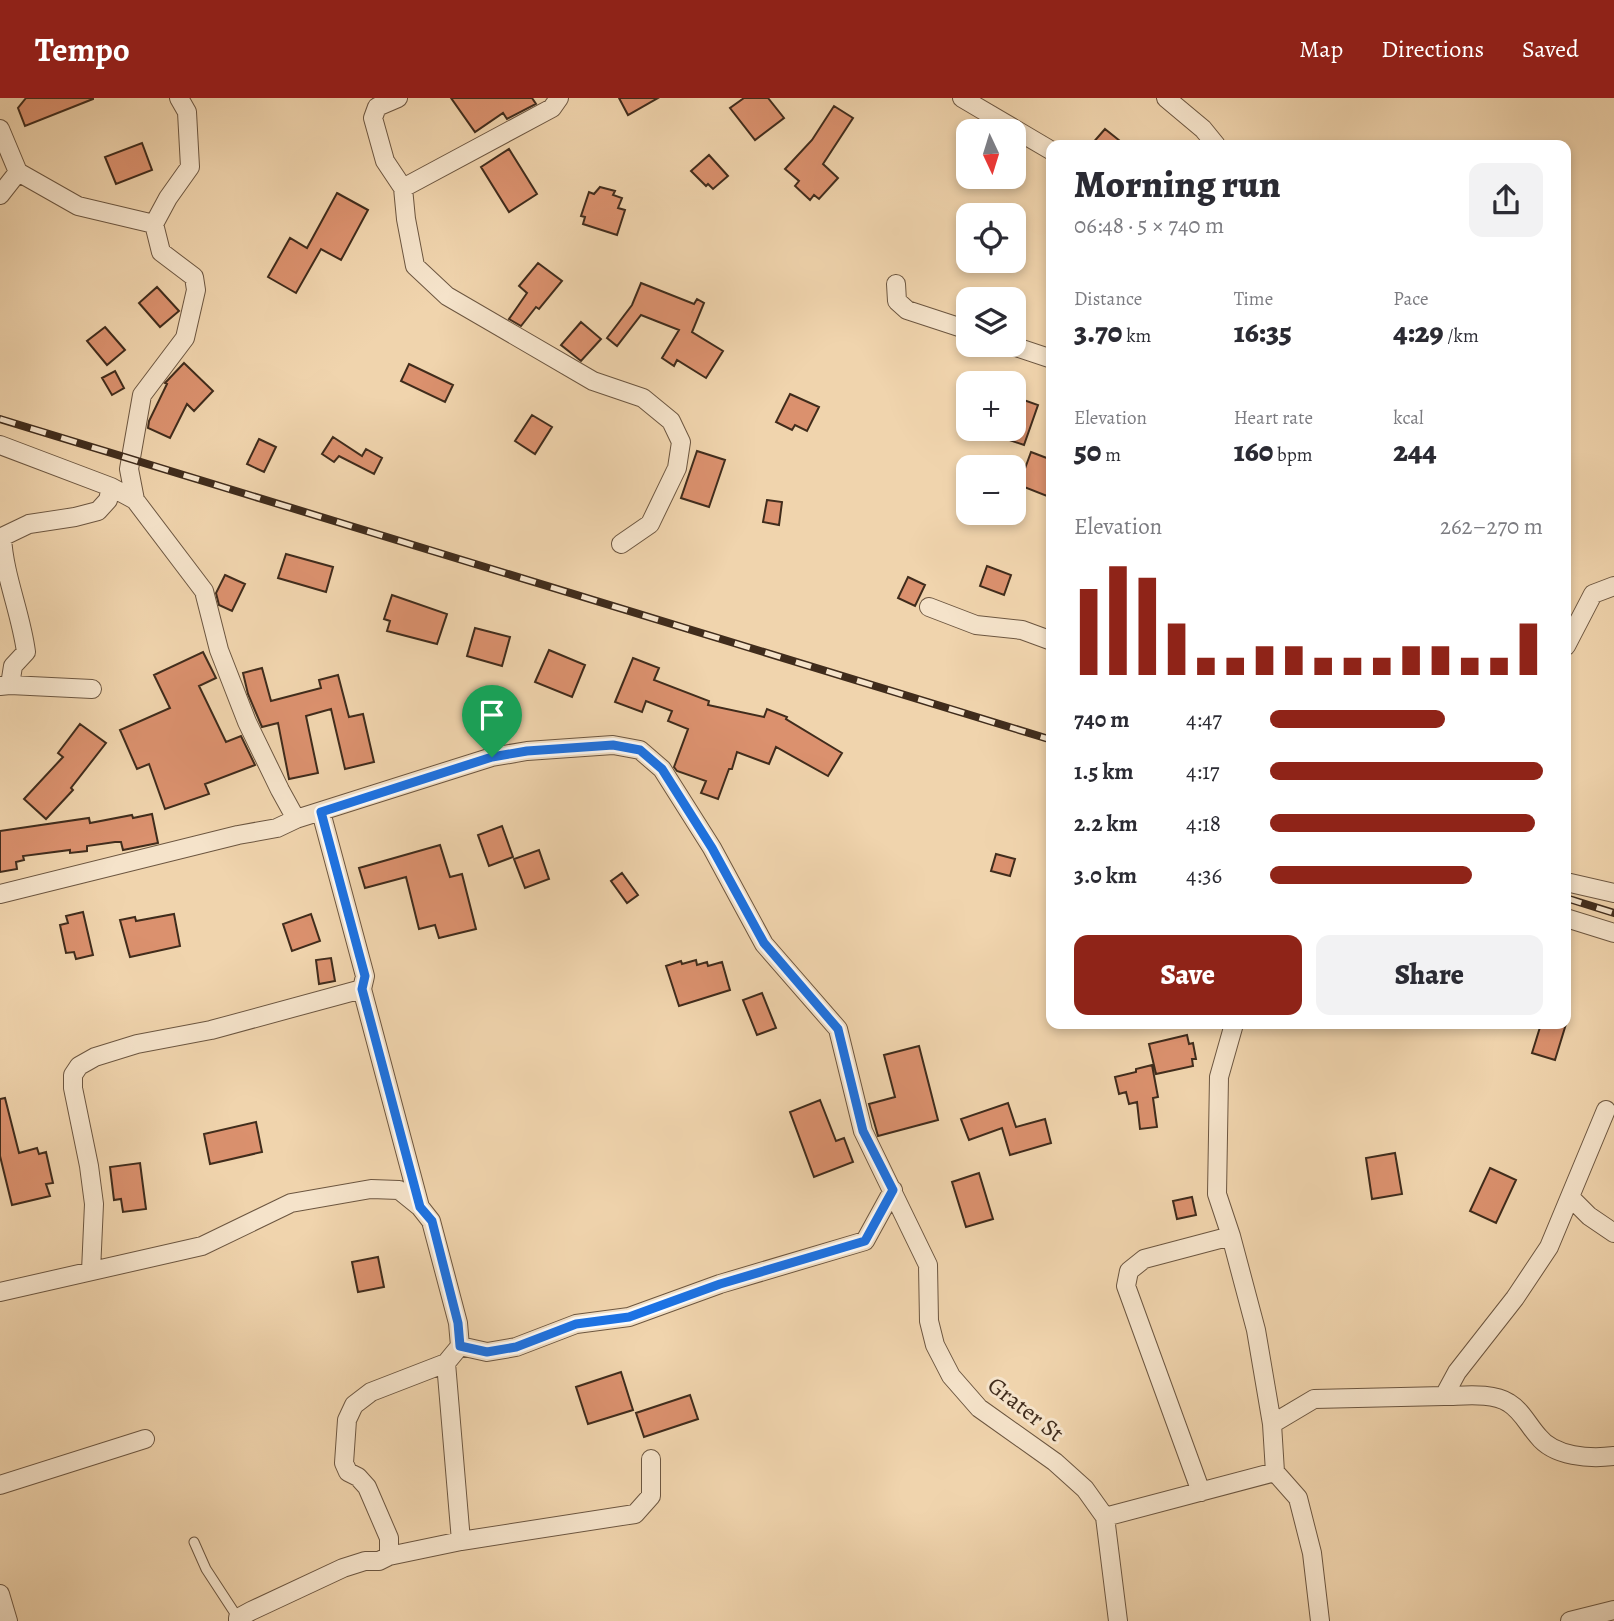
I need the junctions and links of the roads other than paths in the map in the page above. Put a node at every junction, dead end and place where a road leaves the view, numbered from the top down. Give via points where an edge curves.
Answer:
1 (179, 98) edge
2 (398, 98) edge
3 (559, 98) edge
4 (962, 98) edge
5 (1166, 98) edge
6 (373, 103) edge
7 (0, 129) edge
8 (1212, 140) edge
9 (1046, 147) edge
10 (18, 172) junction
11 (404, 188) junction
12 (0, 195) edge
13 (154, 224) junction
14 (896, 284) dead end
15 (956, 326) edge
16 (1026, 350) edge
17 (1046, 357) edge
18 (0, 445) edge
19 (111, 487) junction
20 (135, 500) junction
21 (621, 544) dead end
22 (1614, 586) edge
23 (929, 607) dead end
24 (1571, 636) edge
25 (1046, 639) edge
26 (5, 685) edge
27 (92, 689) dead end
28 (321, 812) junction
29 (296, 819) junction
30 (1571, 883) edge
31 (1614, 893) edge
32 (0, 894) edge
33 (1571, 920) edge
34 (1614, 933) edge
35 (362, 989) junction
36 (1233, 1029) edge
37 (1606, 1110) dead end
38 (893, 1190) junction
39 (1570, 1197) junction
40 (420, 1207) junction
41 (1614, 1233) edge
42 (1231, 1236) junction
43 (90, 1271) junction
44 (0, 1292) edge
45 (460, 1346) junction
46 (446, 1363) junction
47 (1444, 1396) junction
48 (1272, 1424) junction
49 (145, 1439) dead end
50 (1614, 1456) edge
51 (651, 1459) dead end
52 (1275, 1472) junction
53 (0, 1485) edge
54 (1201, 1492) junction
55 (1105, 1517) junction
56 (461, 1541) junction
57 (194, 1542) dead end
58 (389, 1556) junction
59 (0, 1594) edge
60 (1614, 1610) edge
61 (238, 1620) edge
62 (8, 1621) edge
63 (1118, 1621) edge
64 (1320, 1621) edge
65 (1570, 1621) edge

1 - 13 street via 187,112 190,167
2 - 6 street
3 - 11 street via 552,108
4 - 9 street
5 - 8 street
6 - 11 street via 384,160
7 - 10 street
10 - 12 street
10 - 13 street via 79,206
11 - 21 street via 415,266 447,296 593,381 643,398 671,421 681,442 677,468 650,523
13 - 20 street via 161,252 194,277 196,290 185,338 142,395 129,469
14 - 15 street via 897,301 907,310
16 - 17 street
18 - 19 street
19 - 20 street
19 - 26 street via 97,511 29,524 2,537 26,652
20 - 29 street via 204,591 219,650 247,722
22 - 24 street via 1593,594
23 - 25 street via 976,625 1023,630
26 - 27 street
28 - 29 street, Grater St
28 - 35 street via 365,976
28 - 38 street, Grater St via 492,757 613,745 640,750 662,769 698,825 764,943 838,1029 863,1131
29 - 32 street, Grater St via 277,828
30 - 31 street
33 - 34 street
35 - 40 street
35 - 43 street via 211,1030 137,1044 79,1066 73,1074 73,1088 94,1205
36 - 42 street via 1219,1077 1217,1194
37 - 39 street
38 - 45 street via 865,1241 720,1284 629,1317 576,1324 516,1347 487,1352
38 - 55 street, Grater St via 929,1265 929,1321 951,1376 979,1408 1085,1489
39 - 41 street
39 - 47 street via 1549,1247
40 - 43 street via 400,1190 371,1189 291,1203 202,1246
40 - 45 street via 432,1221
42 - 48 street via 1256,1330
42 - 54 street via 1144,1259 1129,1271 1126,1286
43 - 44 street
45 - 46 street
46 - 56 street
46 - 58 street via 371,1392 354,1405 347,1420 344,1463 367,1487 389,1538
47 - 48 street via 1314,1399
47 - 50 street via 1493,1397 1516,1409 1550,1448 1594,1459
48 - 52 street
49 - 53 street
51 - 56 street via 651,1496 635,1514
52 - 54 street
52 - 64 street via 1298,1498 1312,1553
54 - 55 street
55 - 63 street, Grater St
56 - 58 street
57 - 61 lane via 205,1569
58 - 61 street via 343,1568
59 - 62 street
60 - 65 street

